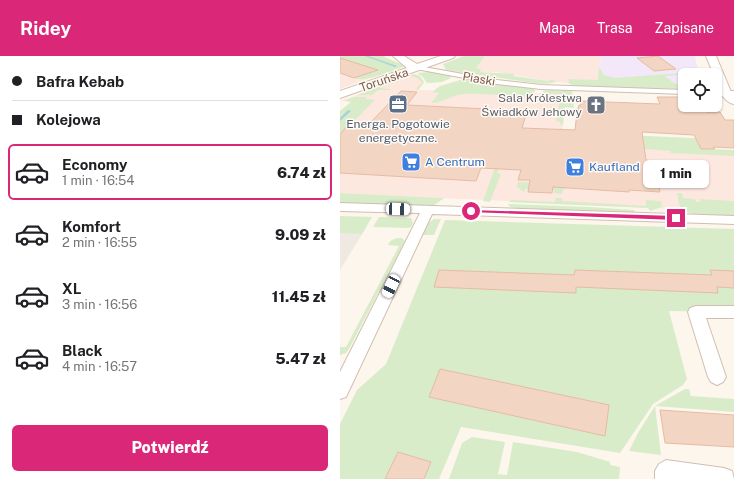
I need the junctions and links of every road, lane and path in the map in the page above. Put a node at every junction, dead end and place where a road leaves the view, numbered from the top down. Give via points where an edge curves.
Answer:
1 (398, 56) edge
2 (450, 56) edge
3 (711, 56) edge
4 (418, 68) junction
5 (678, 92) edge
6 (725, 93) edge
7 (340, 95) edge
8 (734, 101) edge
9 (340, 207) edge
10 (428, 210) junction
11 (734, 220) edge
12 (734, 312) edge
13 (717, 377) dead end
14 (340, 391) edge
15 (666, 479) edge
16 (724, 479) edge

1 - 4 street via 409,65
2 - 4 street, Toruńska
3 - 6 street
4 - 5 street, Piaski via 529,86
4 - 7 street, Toruńska
6 - 8 street
9 - 10 street
10 - 11 street
10 - 14 street
12 - 13 street via 696,312
15 - 16 street via 666,471

